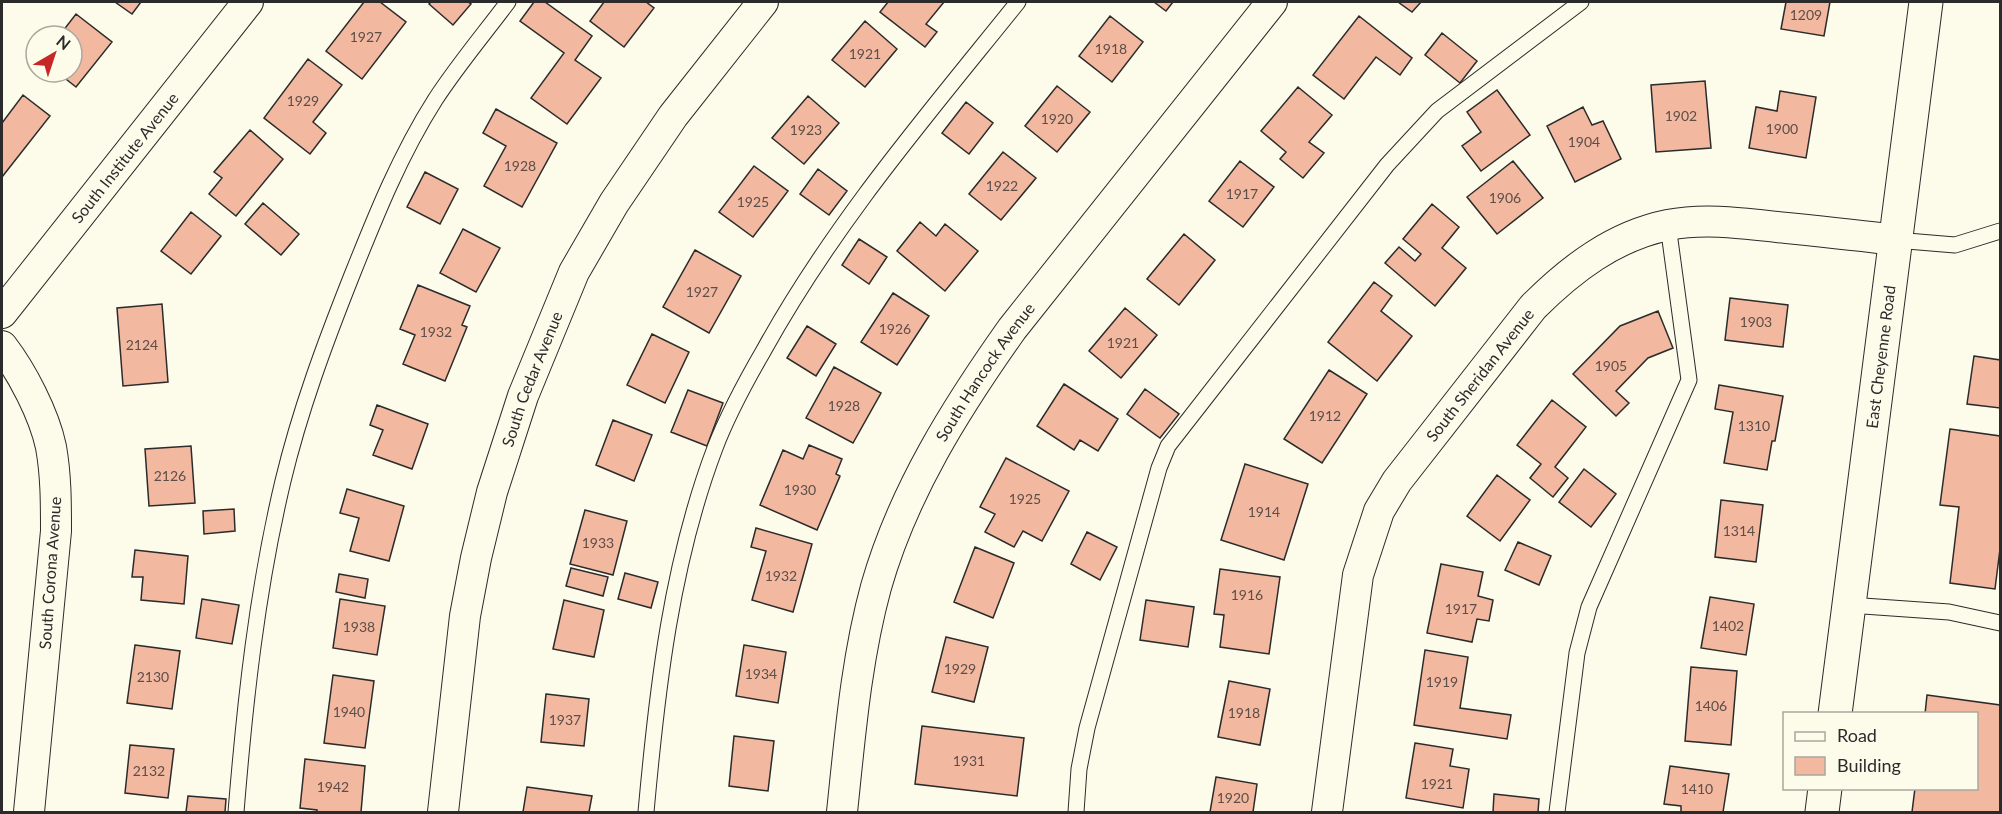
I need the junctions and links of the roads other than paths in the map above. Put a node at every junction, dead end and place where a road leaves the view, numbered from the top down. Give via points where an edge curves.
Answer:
1 (248, 2) edge
2 (508, 2) edge
3 (763, 2) edge
4 (1018, 2) edge
5 (1272, 2) edge
6 (1581, 2) edge
7 (1926, 2) edge
8 (1668, 225) junction
9 (2001, 231) edge
10 (1895, 240) junction
11 (2, 313) edge
12 (2, 346) edge
13 (1848, 605) junction
14 (2001, 623) edge
15 (1835, 712) edge
16 (1825, 790) edge
17 (29, 813) edge
18 (236, 813) edge
19 (443, 813) edge
20 (646, 813) edge
21 (842, 813) edge
22 (1076, 813) edge
23 (1327, 813) edge
24 (1557, 813) edge
25 (1822, 813) edge

1 - 11 street, South Institute Avenue
2 - 18 lane via 436,99 409,146 383,196 316,366 283,481 260,598 245,699
3 - 19 street, South Cedar Avenue via 673,116 614,203 574,272 523,396 492,492 476,558 464,626
4 - 20 lane via 842,224 777,326 716,447 692,515 676,585
5 - 21 street, South Hancock Avenue via 1012,328 948,425 915,486 893,537 865,633 852,710
6 - 22 lane via 1437,111 1387,165 1167,446 1087,728
7 - 10 street, East Cheyenne Road
8 - 10 street, South Sheridan Avenue via 1738,223
8 - 23 street, South Sheridan Avenue via 1630,237 1595,255 1559,281 1397,481 1379,511 1358,575
8 - 24 lane via 1689,380 1589,607 1576,653
9 - 10 lane via 1955,245
10 - 13 street, East Cheyenne Road
12 - 17 street, South Corona Avenue via 34,399 50,445 56,486 56,531
13 - 14 lane via 1948,612
13 - 15 street, East Cheyenne Road
16 - 25 street

